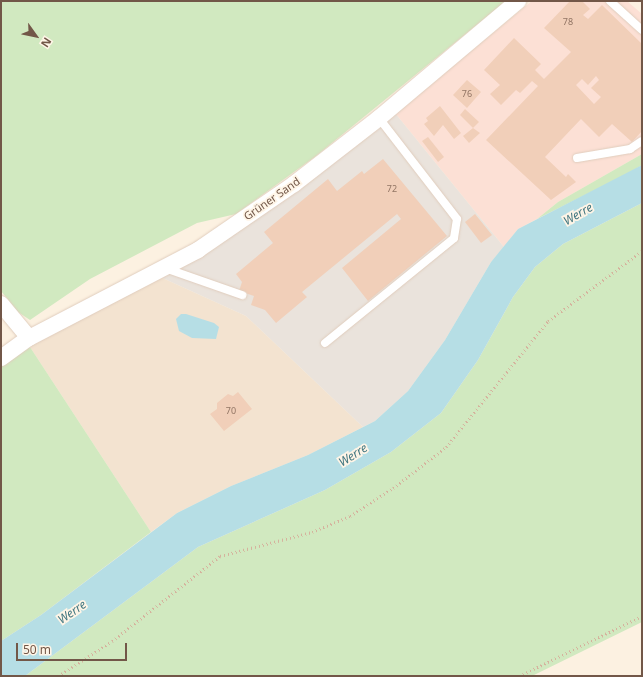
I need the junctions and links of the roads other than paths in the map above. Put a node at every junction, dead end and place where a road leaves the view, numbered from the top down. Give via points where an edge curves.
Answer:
1 (518, 1) edge
2 (610, 1) edge
3 (642, 30) edge
4 (379, 118) junction
5 (642, 141) edge
6 (577, 158) dead end
7 (163, 267) junction
8 (242, 295) dead end
9 (1, 304) edge
10 (29, 338) junction
11 (325, 343) dead end
12 (1, 358) edge

1 - 4 street, Grüner Sand
2 - 3 lane
4 - 7 street, Grüner Sand via 294,184 198,250
4 - 11 lane via 457,219 454,238
5 - 6 lane via 630,149
7 - 8 lane
7 - 10 street, Grüner Sand
9 - 10 street
10 - 12 street, Grüner Sand

